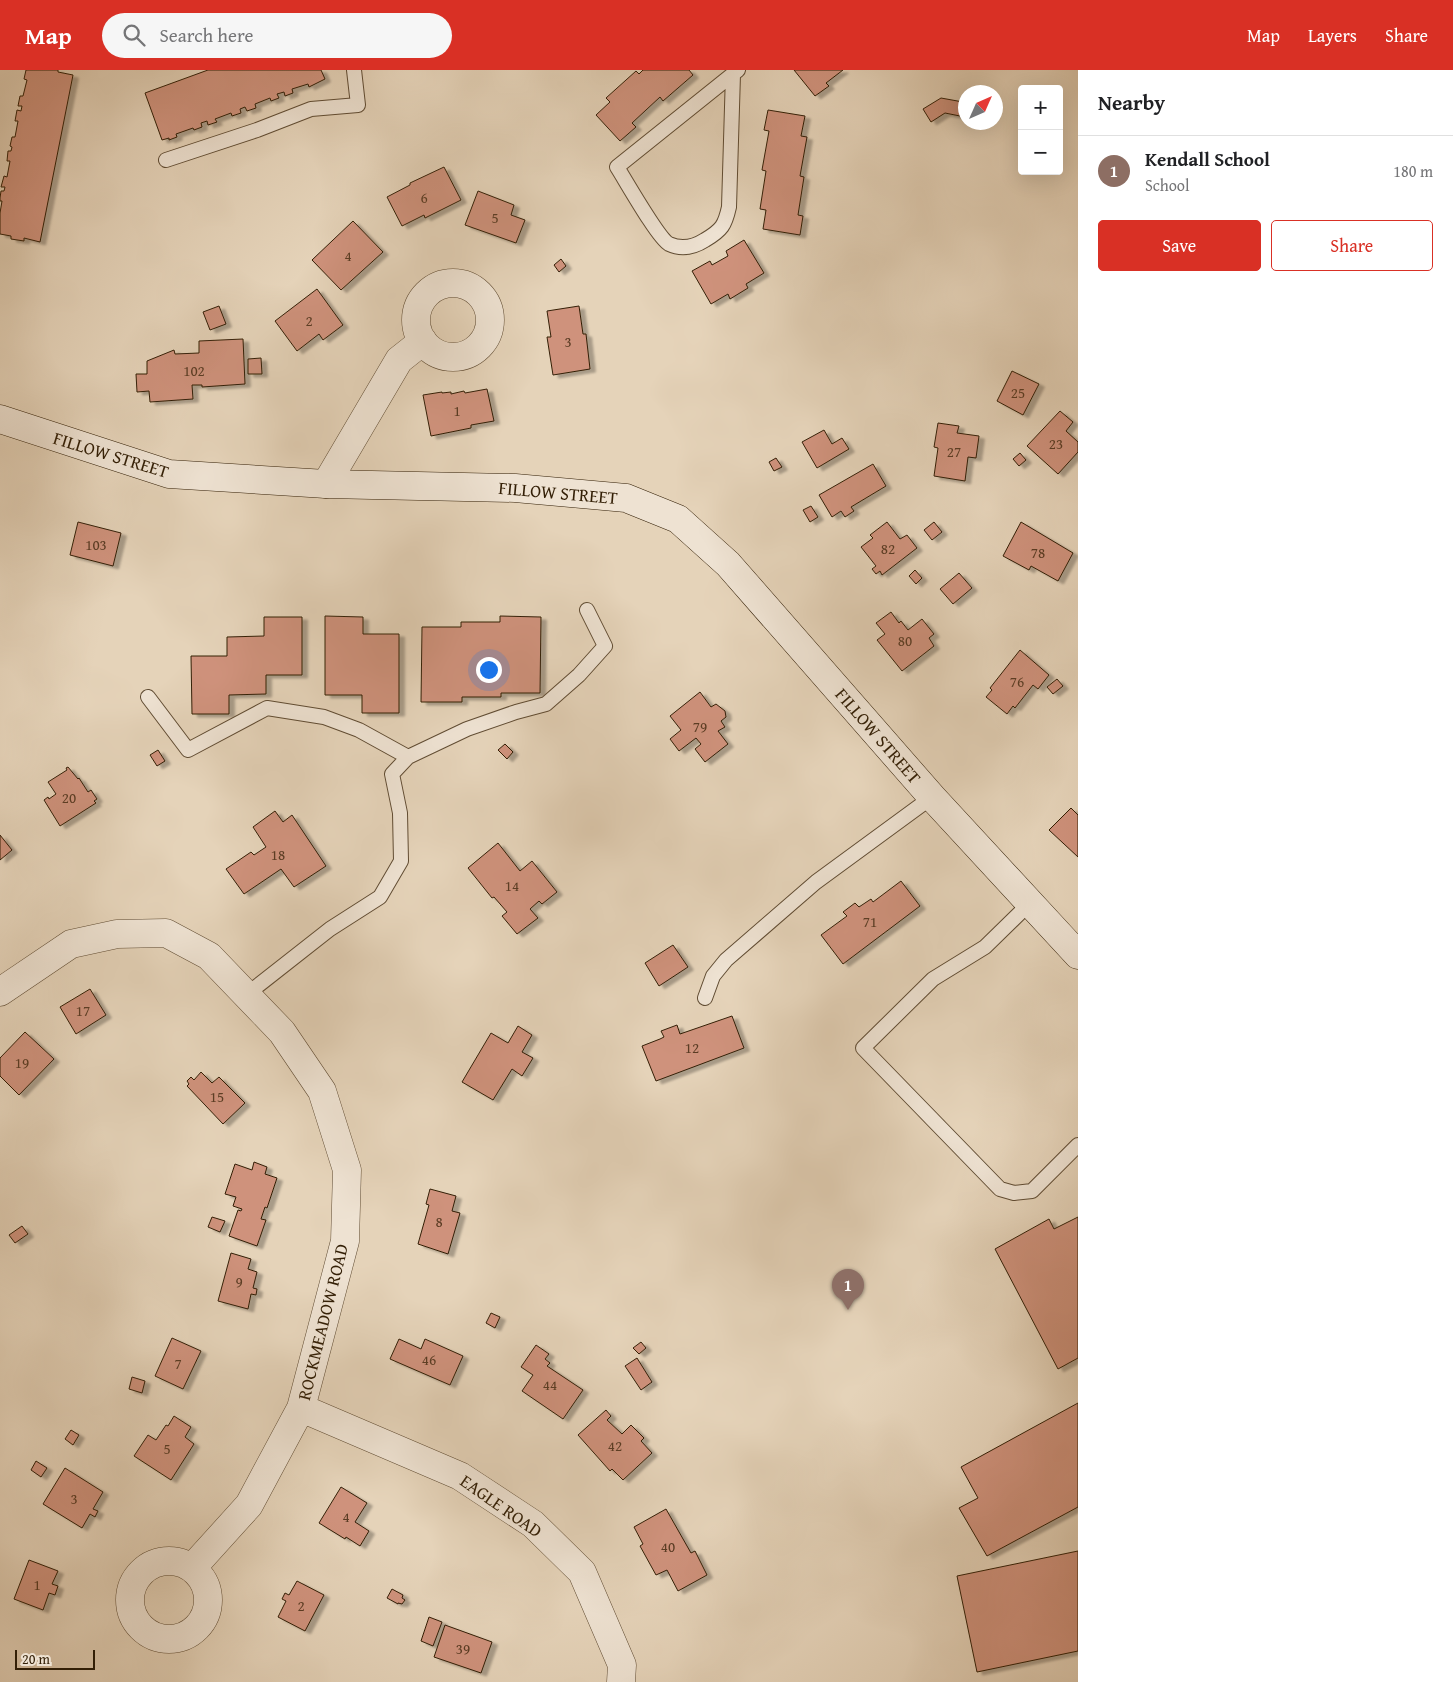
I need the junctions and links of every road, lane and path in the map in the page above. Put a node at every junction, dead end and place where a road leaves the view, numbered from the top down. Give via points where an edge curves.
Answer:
1 (354, 70) edge
2 (736, 72) edge
3 (166, 160) dead end
4 (423, 341) dead end
5 (0, 420) edge
6 (326, 484) junction
7 (587, 610) dead end
8 (148, 697) dead end
9 (408, 757) junction
10 (932, 797) junction
11 (1030, 903) junction
12 (1078, 955) edge
13 (0, 992) edge
14 (246, 995) junction
15 (705, 998) dead end
16 (1078, 1145) edge
17 (301, 1408) junction
18 (192, 1568) dead end
19 (621, 1682) edge

1 - 3 lane via 358,105 310,109
2 - 2 lane via 617,167 668,243 686,248 715,234 726,222
4 - 6 street via 399,360
5 - 6 street, FILLOW STREET via 169,474
6 - 10 street, FILLOW STREET via 515,488 626,498 678,519 728,564
7 - 9 lane via 605,646 546,704 467,728
8 - 9 lane via 188,750 267,708 324,717 359,730
9 - 14 lane via 392,774 400,813 401,861 380,897 330,929
10 - 11 street, FILLOW STREET
10 - 15 lane via 816,882 726,960 714,976
11 - 12 street, FILLOW STREET
11 - 16 lane via 985,947 933,978 863,1048 1000,1189 1014,1193 1032,1191
13 - 14 street, ROCKMEADOW ROAD via 71,944 116,934 166,933 209,956
14 - 17 street, ROCKMEADOW ROAD via 282,1032 322,1091 347,1170 345,1241
17 - 18 street, ROCKMEADOW ROAD via 249,1505
17 - 19 street, EAGLE ROAD via 460,1476 534,1524 582,1572 622,1666

